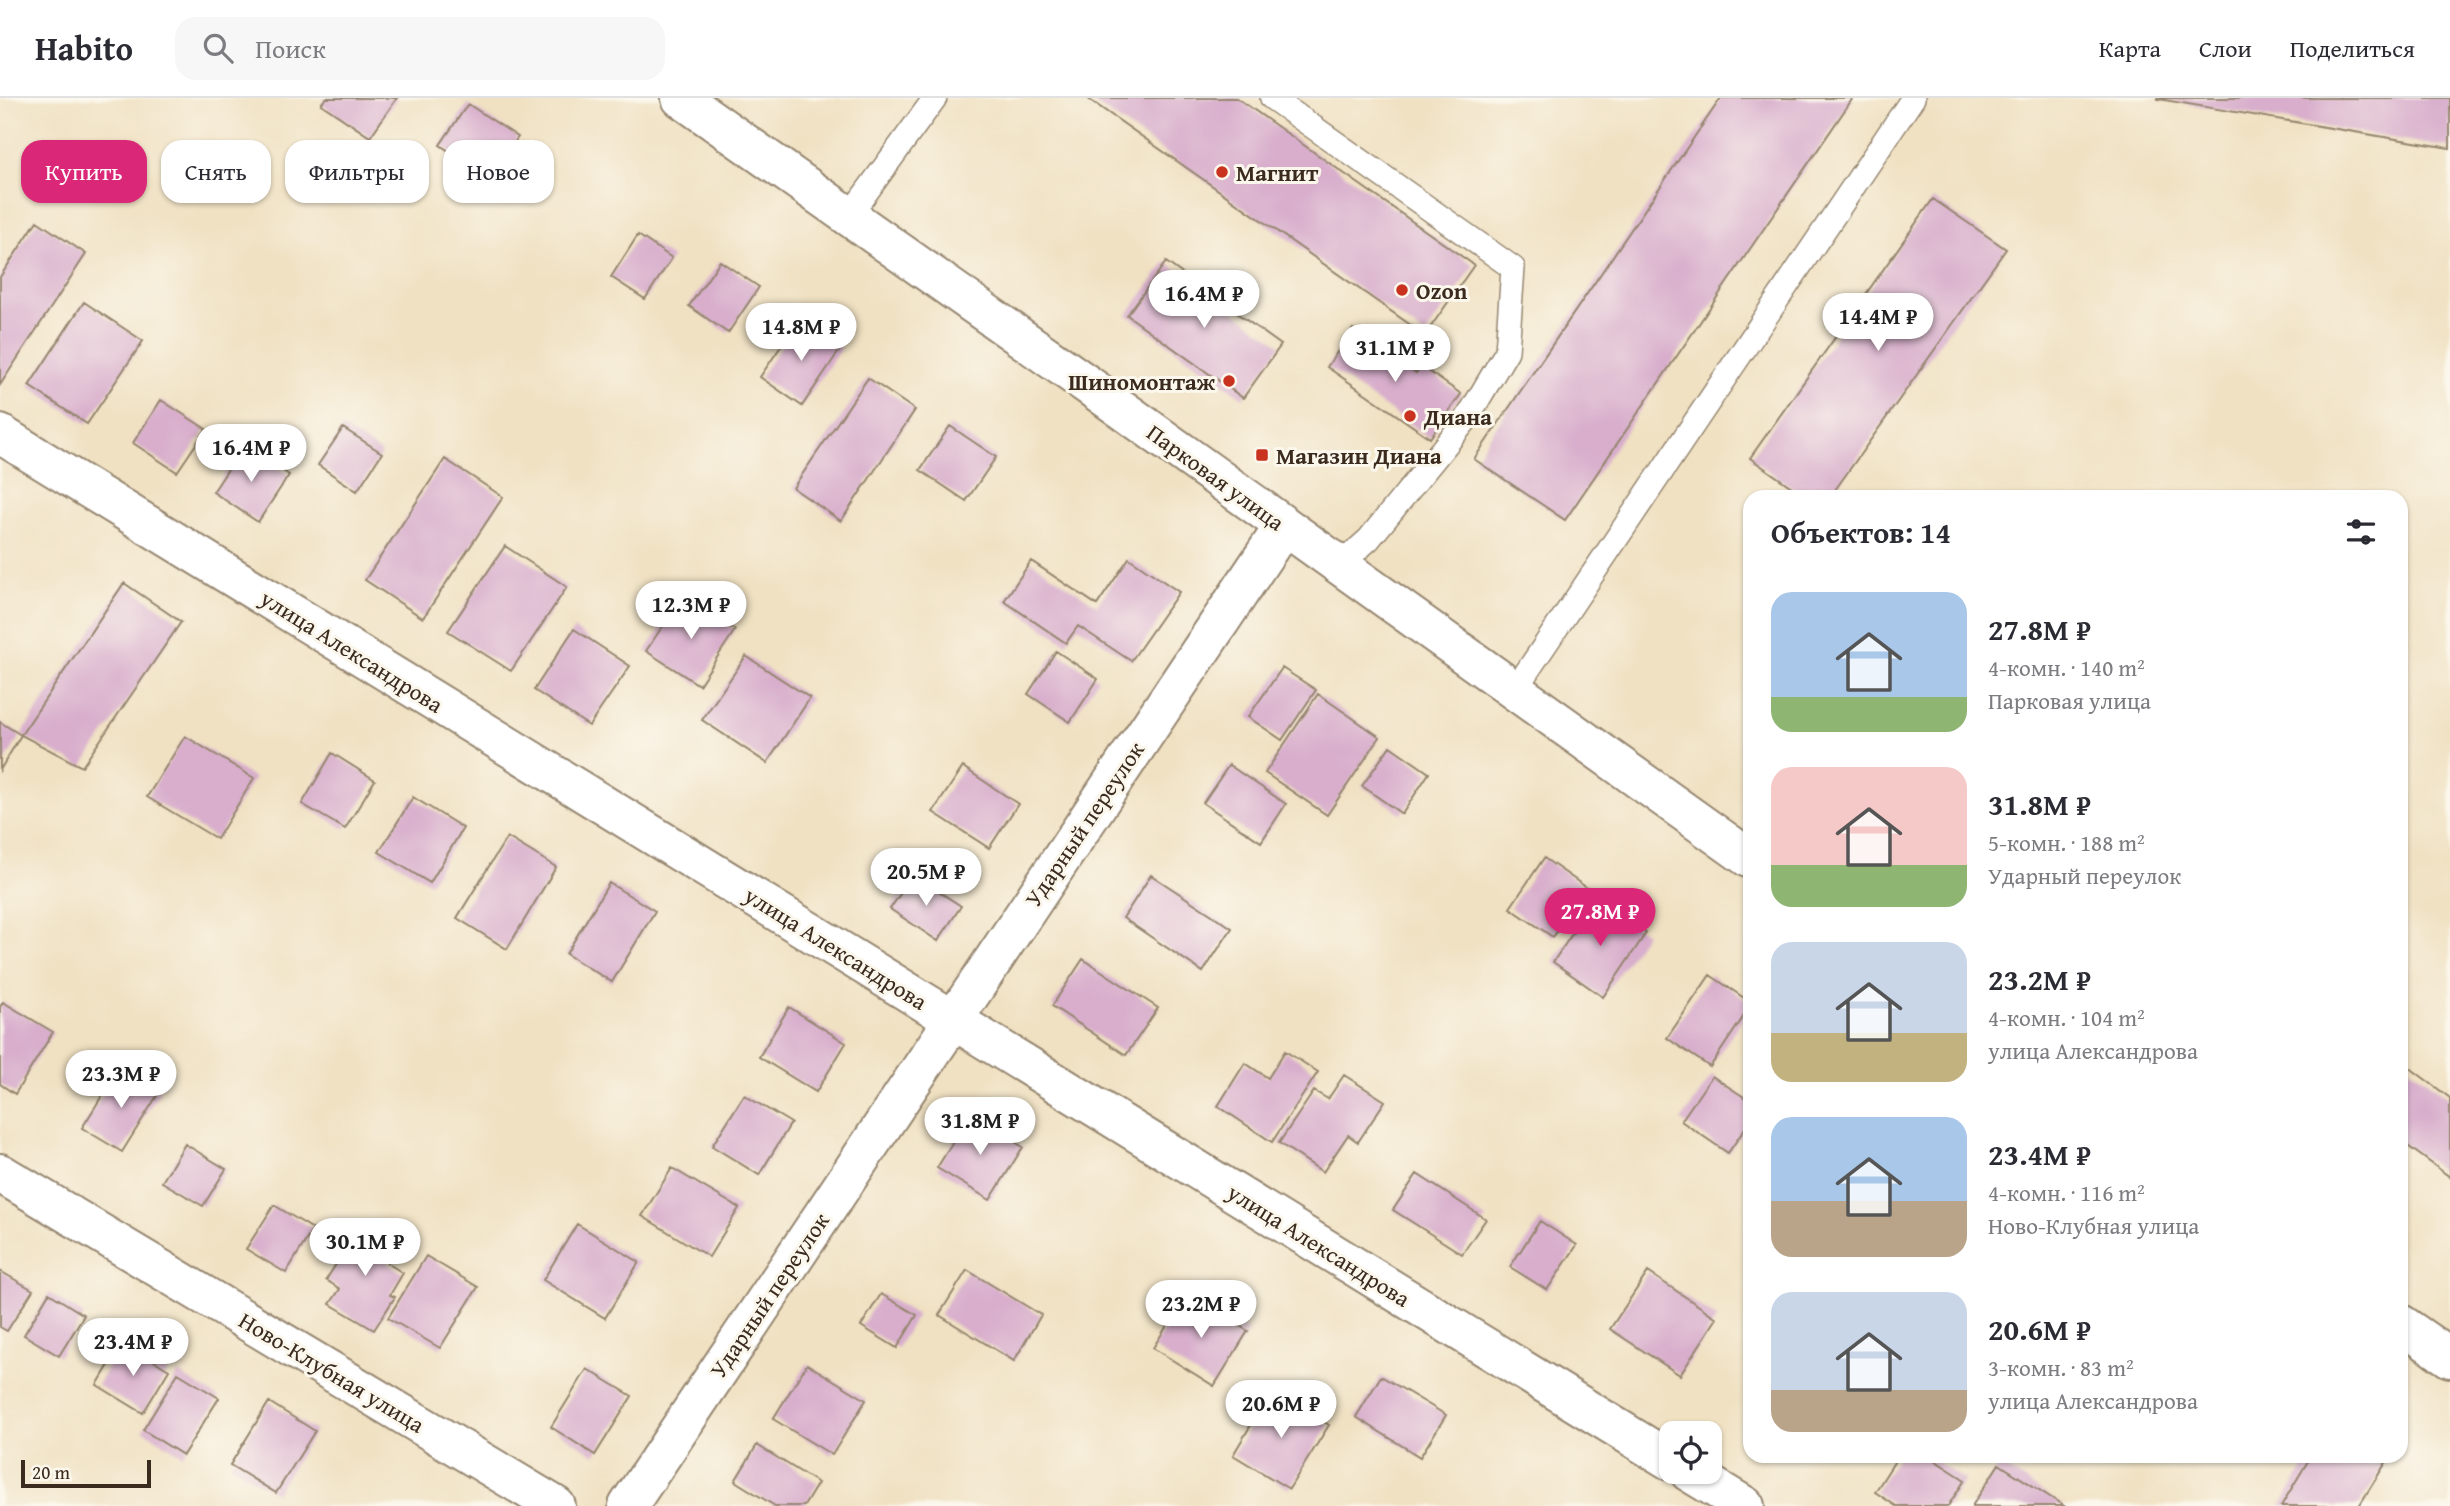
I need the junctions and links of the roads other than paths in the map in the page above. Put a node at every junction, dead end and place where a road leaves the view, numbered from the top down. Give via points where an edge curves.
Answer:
1 (681, 98) edge
2 (935, 98) edge
3 (1272, 98) edge
4 (1913, 98) edge
5 (849, 216) junction
6 (0, 435) edge
7 (1283, 526) junction
8 (1339, 566) junction
9 (1514, 691) junction
10 (1743, 854) edge
11 (953, 1020) junction
12 (0, 1173) edge
13 (2408, 1329) edge
14 (2450, 1359) edge
15 (1659, 1454) edge
16 (1709, 1484) edge
17 (556, 1506) edge
18 (628, 1506) edge
19 (1745, 1506) edge

1 - 5 street, Парковая улица
2 - 5 lane
3 - 8 lane via 1513,268 1507,351 1466,420 1369,539
4 - 9 lane
5 - 7 street, Парковая улица
6 - 11 street, улица Александрова
7 - 8 street, Парковая улица
7 - 11 street, Ударный переулок
8 - 9 street, Парковая улица
9 - 10 street, Парковая улица
11 - 15 street, улица Александрова
11 - 18 street, Ударный переулок
12 - 17 street, Ново-Клубная улица
13 - 14 street
16 - 19 street

